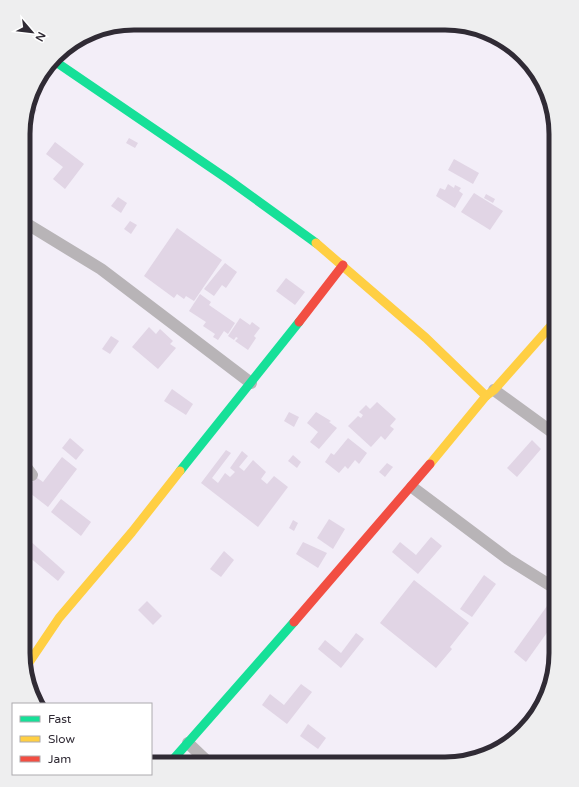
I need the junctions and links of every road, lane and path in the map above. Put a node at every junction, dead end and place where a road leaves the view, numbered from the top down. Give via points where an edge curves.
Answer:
1 (58, 63) edge
2 (30, 226) edge
3 (343, 265) junction
4 (549, 328) edge
5 (251, 383) junction
6 (490, 393) junction
7 (549, 431) edge
8 (30, 472) edge
9 (32, 475) dead end
10 (412, 487) junction
11 (549, 585) edge
12 (31, 660) edge
13 (188, 743) junction
14 (175, 757) edge
15 (203, 757) edge

1 - 3 street via 229,180 324,248
2 - 5 street via 101,269
3 - 5 street
3 - 6 street
4 - 6 street
5 - 12 street via 132,532 59,618
6 - 7 street
6 - 10 street
8 - 9 street
10 - 11 street via 508,559
10 - 13 street
13 - 14 street
13 - 15 street

